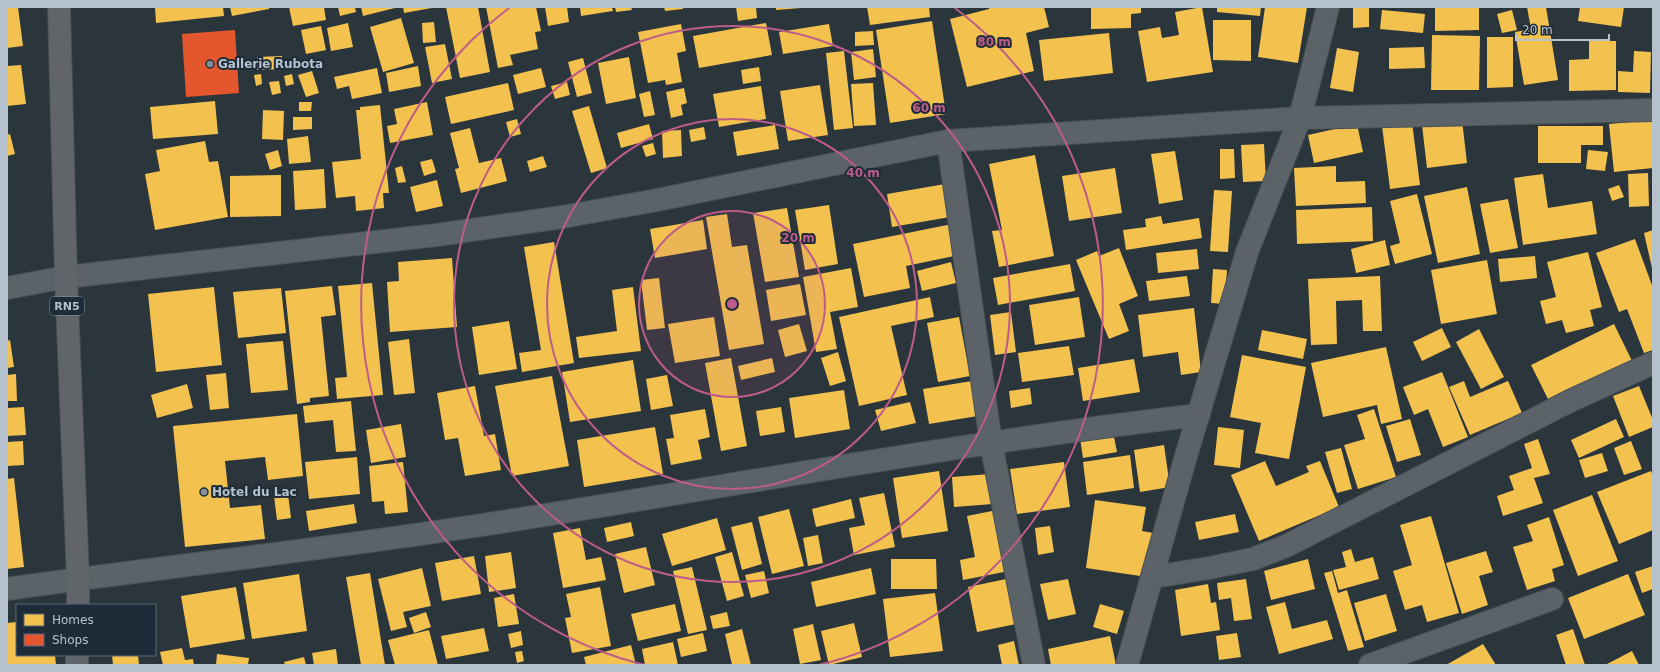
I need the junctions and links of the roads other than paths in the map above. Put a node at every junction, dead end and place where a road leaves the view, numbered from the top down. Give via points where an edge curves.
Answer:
1 (60, 7) edge
2 (1328, 7) edge
3 (1653, 110) edge
4 (1300, 118) junction
5 (948, 141) junction
6 (66, 277) junction
7 (7, 288) edge
8 (1653, 363) edge
9 (1199, 415) junction
10 (991, 443) junction
11 (1153, 577) junction
12 (78, 579) junction
13 (7, 589) edge
14 (1552, 599) dead end
15 (78, 604) edge
16 (1034, 665) edge
17 (1127, 665) edge
18 (1370, 665) edge

1 - 6 highway, RN5
2 - 4 street
3 - 4 street
4 - 5 street
4 - 9 street via 1247,252
5 - 6 street via 659,200 554,218 437,235
5 - 10 street
6 - 7 street
6 - 12 highway, RN5
8 - 11 street via 1570,400 1286,546 1253,559
9 - 10 street
9 - 11 street
10 - 12 street via 472,526
10 - 16 street
11 - 17 street
12 - 13 street
12 - 15 highway, RN5
14 - 18 street

